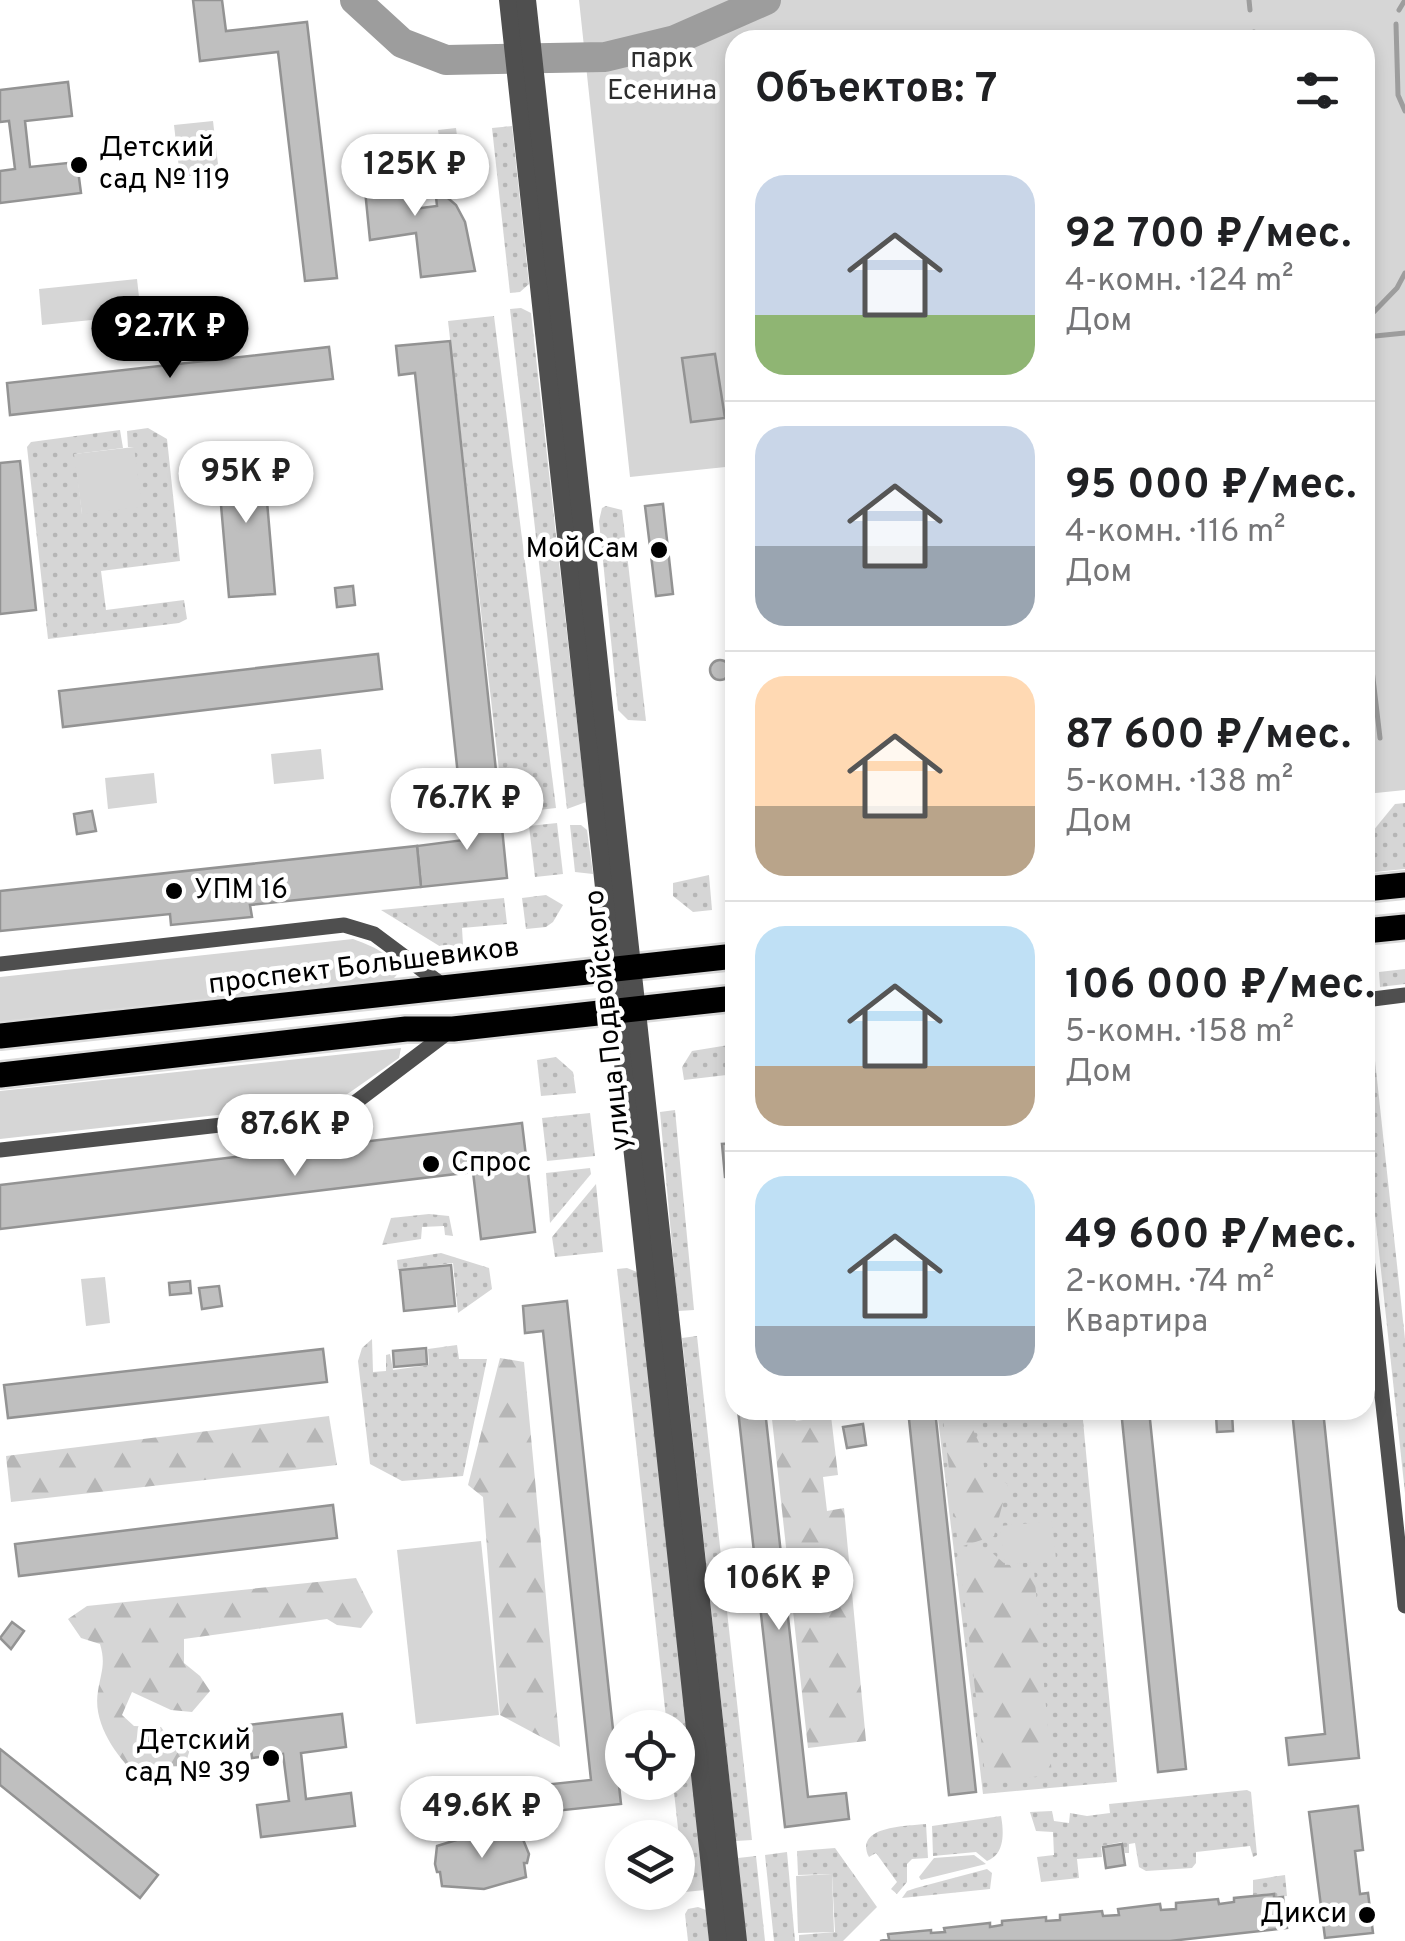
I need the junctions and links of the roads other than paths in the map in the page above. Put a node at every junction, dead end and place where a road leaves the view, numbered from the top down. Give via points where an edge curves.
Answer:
1 (509, 0) edge
2 (526, 0) edge
3 (520, 26) junction
4 (1405, 885) edge
5 (1375, 889) edge
6 (1405, 927) edge
7 (1375, 930) edge
8 (725, 957) edge
9 (0, 964) edge
10 (622, 968) junction
11 (446, 988) junction
12 (1405, 996) edge
13 (725, 999) edge
14 (1375, 999) edge
15 (627, 1010) junction
16 (452, 1028) junction
17 (0, 1036) edge
18 (0, 1075) edge
19 (0, 1150) edge
20 (1375, 1332) edge
21 (1405, 1606) edge
22 (719, 1941) edge
23 (737, 1941) edge

1 - 3 street
2 - 3 street
3 - 10 street, улица Подвойского
4 - 5 main road
6 - 7 main road
8 - 10 main road, проспект Большевиков
9 - 11 street via 344,925 374,934
10 - 11 main road, проспект Большевиков
10 - 15 street, улица Подвойского
11 - 17 main road, проспект Большевиков
12 - 14 street
13 - 15 main road
15 - 16 main road
15 - 22 street, улица Подвойского
15 - 23 street, улица Подвойского
16 - 18 main road
16 - 19 street via 344,1111
20 - 21 street

